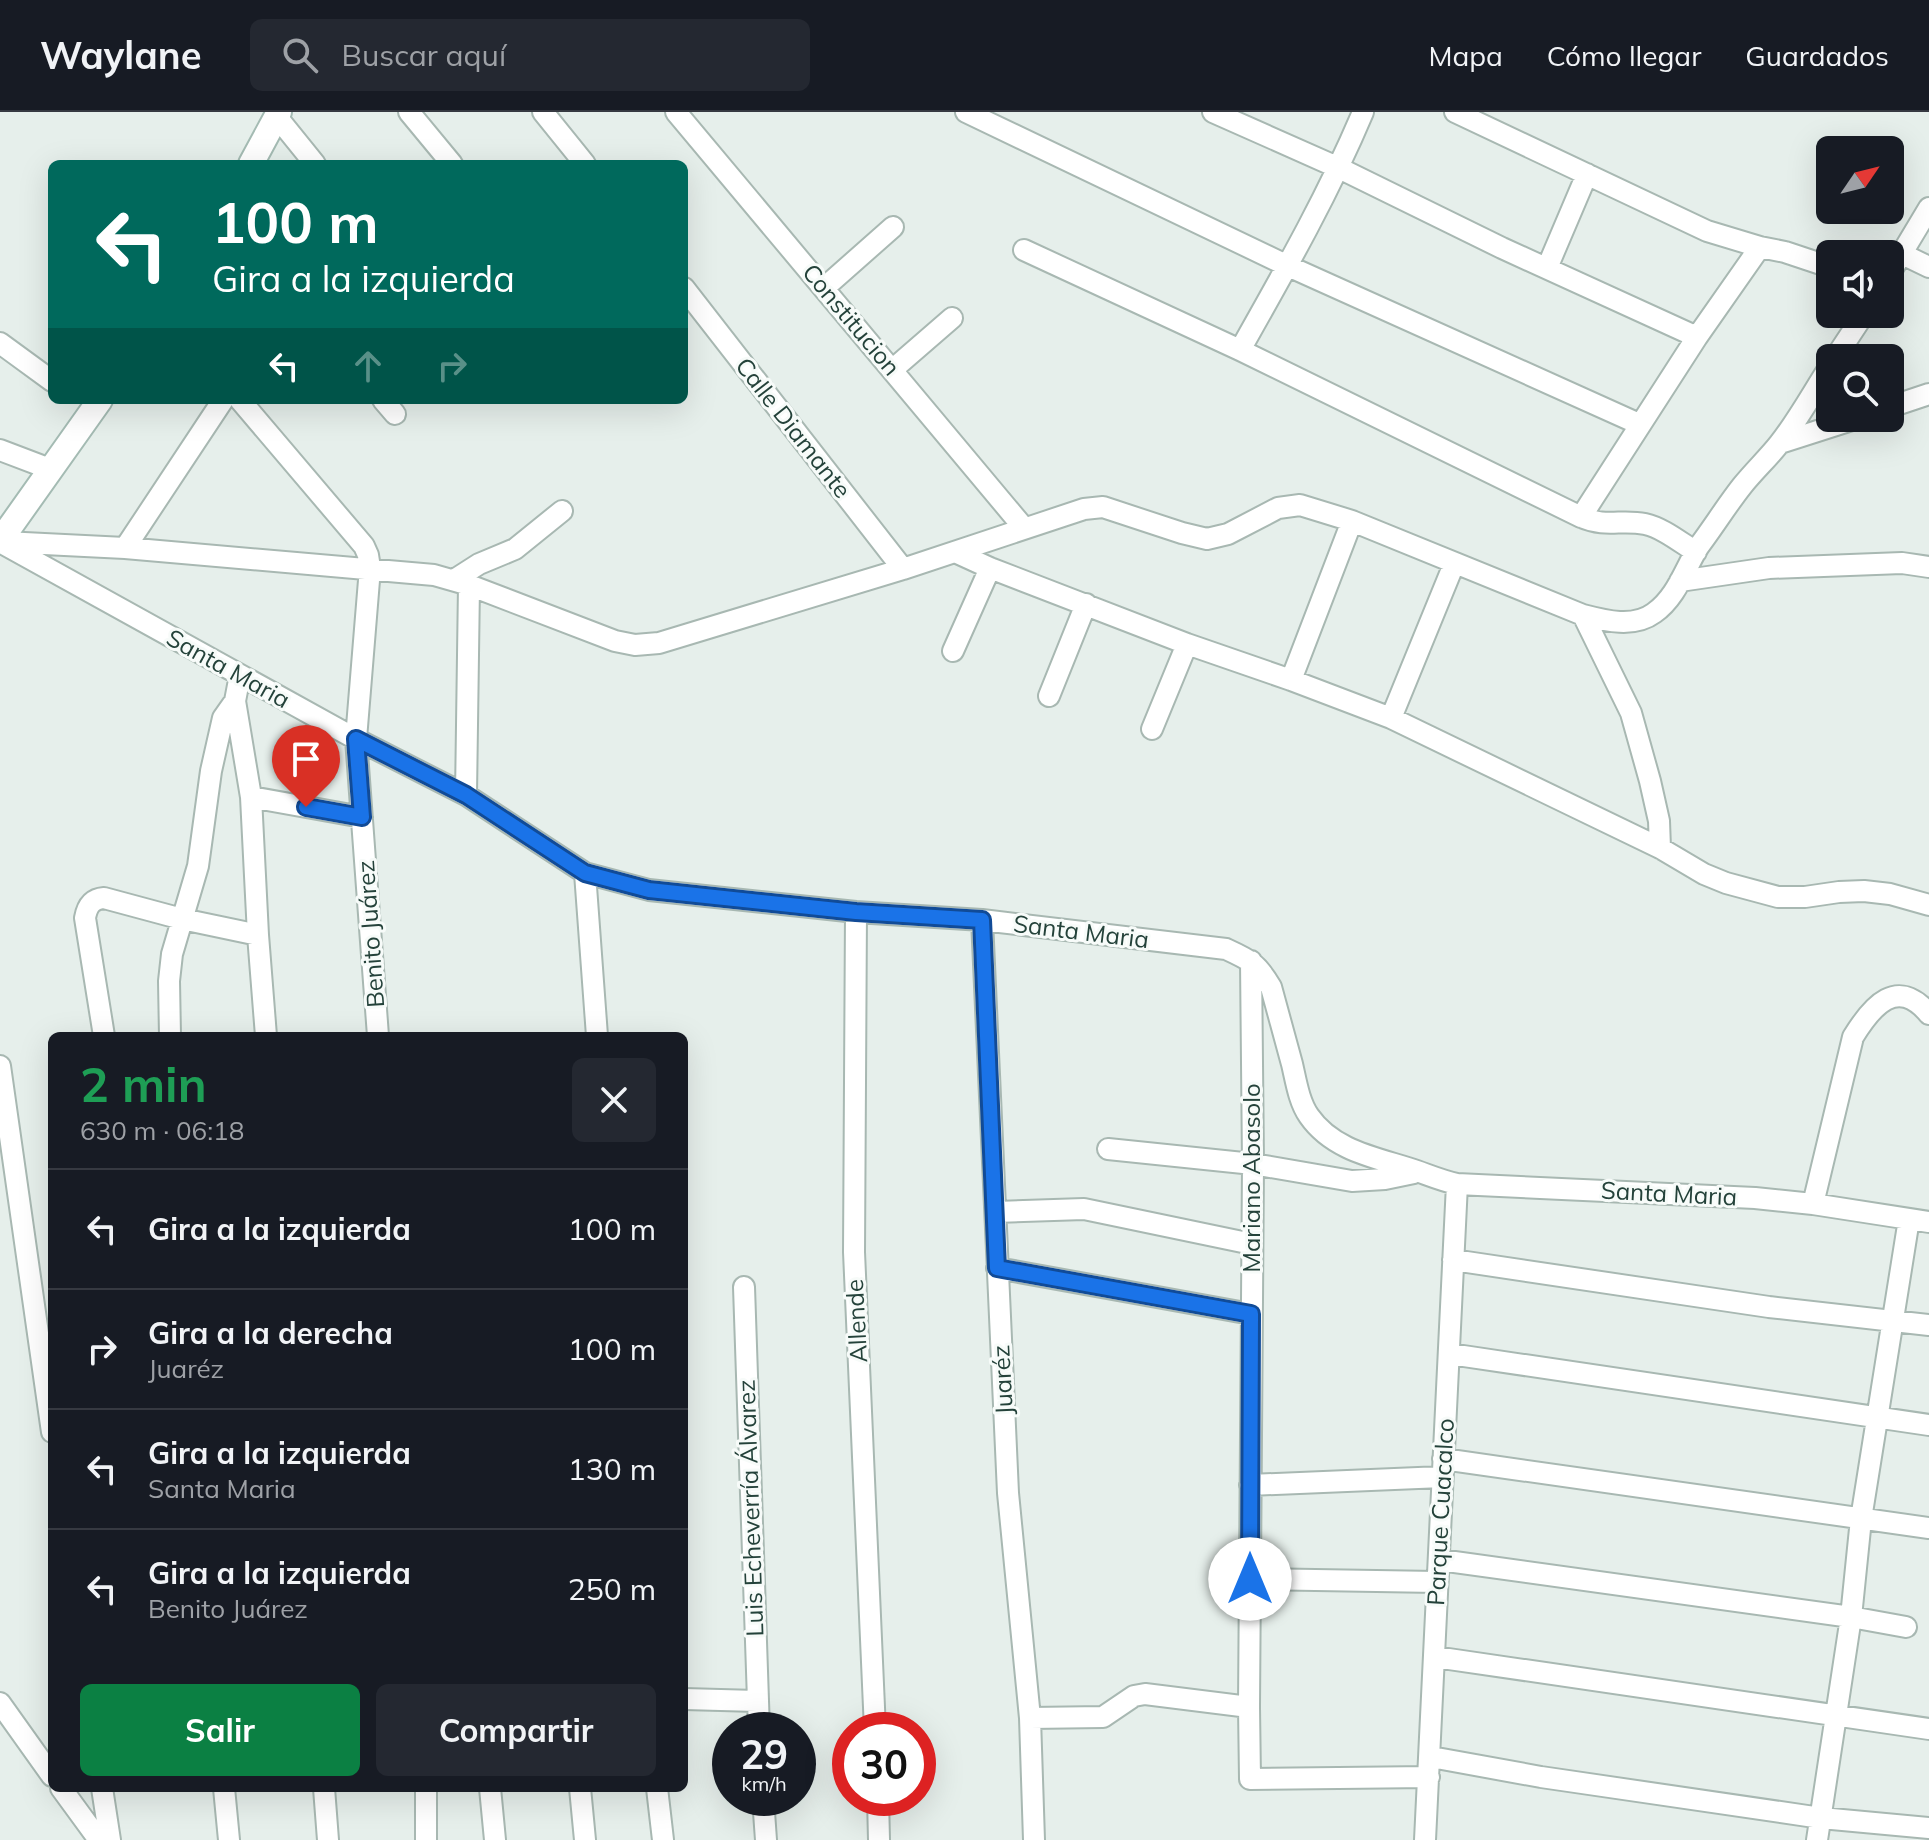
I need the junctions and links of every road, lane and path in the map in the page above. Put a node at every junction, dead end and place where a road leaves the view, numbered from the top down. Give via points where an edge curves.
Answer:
1 (409, 112) edge
2 (543, 112) edge
3 (676, 112) edge
4 (966, 112) edge
5 (1213, 112) edge
6 (1363, 112) edge
7 (1455, 112) edge
8 (278, 115) edge
9 (253, 160) edge
10 (312, 160) edge
11 (449, 160) edge
12 (582, 160) edge
13 (1339, 168) junction
14 (1587, 174) junction
15 (1929, 208) edge
16 (893, 227) dead end
17 (1760, 247) junction
18 (1024, 250) dead end
19 (1904, 251) edge
20 (1904, 255) edge
21 (1816, 262) edge
22 (1288, 266) junction
23 (1929, 267) edge
24 (1547, 268) junction
25 (824, 288) junction
26 (688, 293) edge
27 (952, 318) dead end
28 (1697, 337) junction
29 (0, 343) edge
30 (1240, 350) junction
31 (892, 370) junction
32 (48, 378) edge
33 (1816, 388) edge
34 (1929, 394) edge
35 (1904, 402) edge
36 (90, 404) edge
37 (220, 404) edge
38 (243, 404) edge
39 (1639, 424) junction
40 (1816, 431) edge
41 (1780, 443) junction
42 (0, 450) edge
43 (50, 469) junction
44 (562, 511) dead end
45 (1581, 517) junction
46 (1352, 521) junction
47 (1024, 528) junction
48 (0, 541) edge
49 (125, 548) junction
50 (955, 552) junction
51 (1696, 552) junction
52 (1454, 564) junction
53 (1929, 567) edge
54 (370, 568) junction
55 (990, 568) junction
56 (903, 569) junction
57 (1680, 581) junction
58 (462, 583) junction
59 (1086, 604) junction
60 (1583, 615) junction
61 (1187, 644) junction
62 (953, 651) dead end
63 (240, 675) junction
64 (1291, 680) junction
65 (1049, 696) dead end
66 (235, 701) junction
67 (1391, 718) junction
68 (1152, 729) dead end
69 (356, 739) junction
70 (466, 795) junction
71 (251, 797) junction
72 (362, 817) junction
73 (1660, 848) junction
74 (585, 873) junction
75 (1929, 905) edge
76 (856, 912) junction
77 (182, 919) junction
78 (982, 920) junction
79 (258, 935) junction
80 (1251, 961) junction
81 (1929, 1014) edge
82 (103, 1032) edge
83 (170, 1032) edge
84 (266, 1032) edge
85 (378, 1032) edge
86 (597, 1032) edge
87 (0, 1066) edge
88 (1108, 1149) dead end
89 (1253, 1164) junction
90 (1418, 1172) junction
91 (1457, 1184) junction
92 (1813, 1204) junction
93 (996, 1212) junction
94 (1919, 1220) edge
95 (1252, 1244) junction
96 (1453, 1260) junction
97 (997, 1268) junction
98 (744, 1287) dead end
99 (1251, 1314) junction
100 (1894, 1320) junction
101 (1929, 1325) edge
102 (1450, 1354) junction
103 (48, 1404) edge
104 (1879, 1417) junction
105 (1929, 1425) edge
106 (1442, 1468) junction
107 (1250, 1485) junction
108 (1861, 1519) junction
109 (1929, 1528) edge
110 (1440, 1560) junction
111 (1250, 1579) junction
112 (1437, 1582) junction
113 (1851, 1617) junction
114 (1906, 1627) dead end
115 (1435, 1657) junction
116 (688, 1699) edge
117 (757, 1701) junction
118 (0, 1703) edge
119 (1249, 1707) junction
120 (758, 1712) edge
121 (874, 1712) edge
122 (1836, 1717) junction
123 (1030, 1718) junction
124 (1929, 1729) edge
125 (1430, 1767) junction
126 (48, 1771) edge
127 (64, 1792) edge
128 (103, 1792) edge
129 (224, 1792) edge
130 (324, 1792) edge
131 (426, 1792) edge
132 (490, 1792) edge
133 (580, 1792) edge
134 (657, 1792) edge
135 (764, 1816) edge
136 (878, 1816) edge
137 (1821, 1818) junction
138 (1929, 1828) edge
139 (99, 1840) edge
140 (110, 1840) edge
141 (229, 1840) edge
142 (328, 1840) edge
143 (426, 1840) edge
144 (495, 1840) edge
145 (585, 1840) edge
146 (663, 1840) edge
147 (766, 1840) edge
148 (879, 1840) edge
149 (1034, 1840) edge
150 (1425, 1840) edge
151 (1817, 1840) edge

1 - 11 street
2 - 12 street
3 - 25 street, Constitucion
4 - 22 street
5 - 13 street
6 - 13 street
7 - 14 street
8 - 9 main road
8 - 10 street
13 - 22 street
13 - 24 street
14 - 17 street via 1707,231
14 - 24 street
15 - 19 street
16 - 25 street
17 - 21 street
17 - 28 street
18 - 30 street
20 - 23 street
22 - 30 street
22 - 39 street
24 - 28 street
25 - 31 street, Constitucion
26 - 56 street, Calle Diamante
27 - 31 street
28 - 39 street
29 - 32 street
30 - 45 street
31 - 47 street, Constitucion
33 - 41 street
34 - 35 street
36 - 43 main road
37 - 49 street
38 - 54 street via 364,546
39 - 45 street
40 - 41 street
41 - 51 street
42 - 43 street
43 - 48 main road
44 - 58 street via 515,549 479,564
45 - 51 street via 1605,524 1648,524
46 - 47 street via 1300,505 1278,508 1207,539 1103,507
46 - 52 street
46 - 64 street
47 - 50 street
48 - 49 street
48 - 63 street, Santa Maria
49 - 54 street
50 - 55 street
50 - 56 street
51 - 57 street
52 - 60 street
52 - 67 street
53 - 57 street via 1902,563 1769,568
54 - 58 street
54 - 69 street, Benito Juárez
55 - 59 street
55 - 62 street
56 - 58 street via 659,643 635,645
57 - 60 street via 1655,612 1640,620
58 - 70 street
59 - 61 street
59 - 65 street
60 - 73 street via 1631,713 1659,821
61 - 64 street
61 - 68 street
63 - 66 street
63 - 69 street, Santa Maria
64 - 67 street
66 - 71 street
66 - 77 street via 223,718 198,866
67 - 73 street
69 - 70 street, Santa Maria
69 - 72 street, Benito Juárez
70 - 74 street, Santa Maria
71 - 72 street
71 - 79 street
72 - 85 street, Benito Juárez
73 - 75 street via 1704,874 1778,897 1864,891
74 - 76 street, Santa Maria via 649,890
74 - 86 street
76 - 78 street, Santa Maria
76 - 121 street, Allende via 854,1252
77 - 79 street
77 - 82 street via 104,898 89,906 85,918
77 - 83 street via 169,981
78 - 80 street, Santa Maria via 1226,949
78 - 93 street, Juaréz
79 - 84 street
80 - 89 street, Mariano Abasolo
80 - 90 street, Santa Maria via 1271,987 1308,1115 1337,1142
81 - 92 street via 1907,997 1892,996 1876,1005 1859,1027
87 - 103 street
88 - 89 street
89 - 90 street via 1352,1181
89 - 95 street, Mariano Abasolo
90 - 91 street, Santa Maria
91 - 92 street, Santa Maria
91 - 96 street, Parque Cuacalco
92 - 94 street, Santa Maria
93 - 95 street via 1084,1209
93 - 97 street, Juaréz
94 - 100 street
95 - 99 street, Mariano Abasolo
96 - 100 street
96 - 102 street, Parque Cuacalco
97 - 99 street
97 - 123 street, Juaréz via 1008,1493
98 - 117 street, Luis Echeverría Álvarez
99 - 107 street, Mariano Abasolo
100 - 101 street
100 - 104 street
102 - 104 street
102 - 106 street, Parque Cuacalco
104 - 105 street
104 - 108 street
106 - 107 street
106 - 108 street
106 - 110 street, Parque Cuacalco
107 - 111 street, Mariano Abasolo
108 - 109 street
108 - 113 street
110 - 112 street, Parque Cuacalco
110 - 113 street
111 - 112 street
111 - 119 street, Mariano Abasolo
112 - 115 street, Parque Cuacalco
113 - 114 street
113 - 122 street
115 - 122 street
115 - 125 street, Parque Cuacalco
116 - 117 street
117 - 120 street, Luis Echeverría Álvarez
118 - 126 street
119 - 123 street via 1145,1694 1103,1717
119 - 125 street, Mariano Abasolo via 1250,1779
122 - 124 street
122 - 137 street
123 - 149 street, Juaréz
125 - 137 street via 1541,1777
125 - 150 street, Parque Cuacalco
127 - 139 street
128 - 140 street
129 - 141 street
130 - 142 street
131 - 143 street
132 - 144 street
133 - 145 street
134 - 146 street
135 - 147 street
136 - 148 street
137 - 138 street
137 - 151 street

